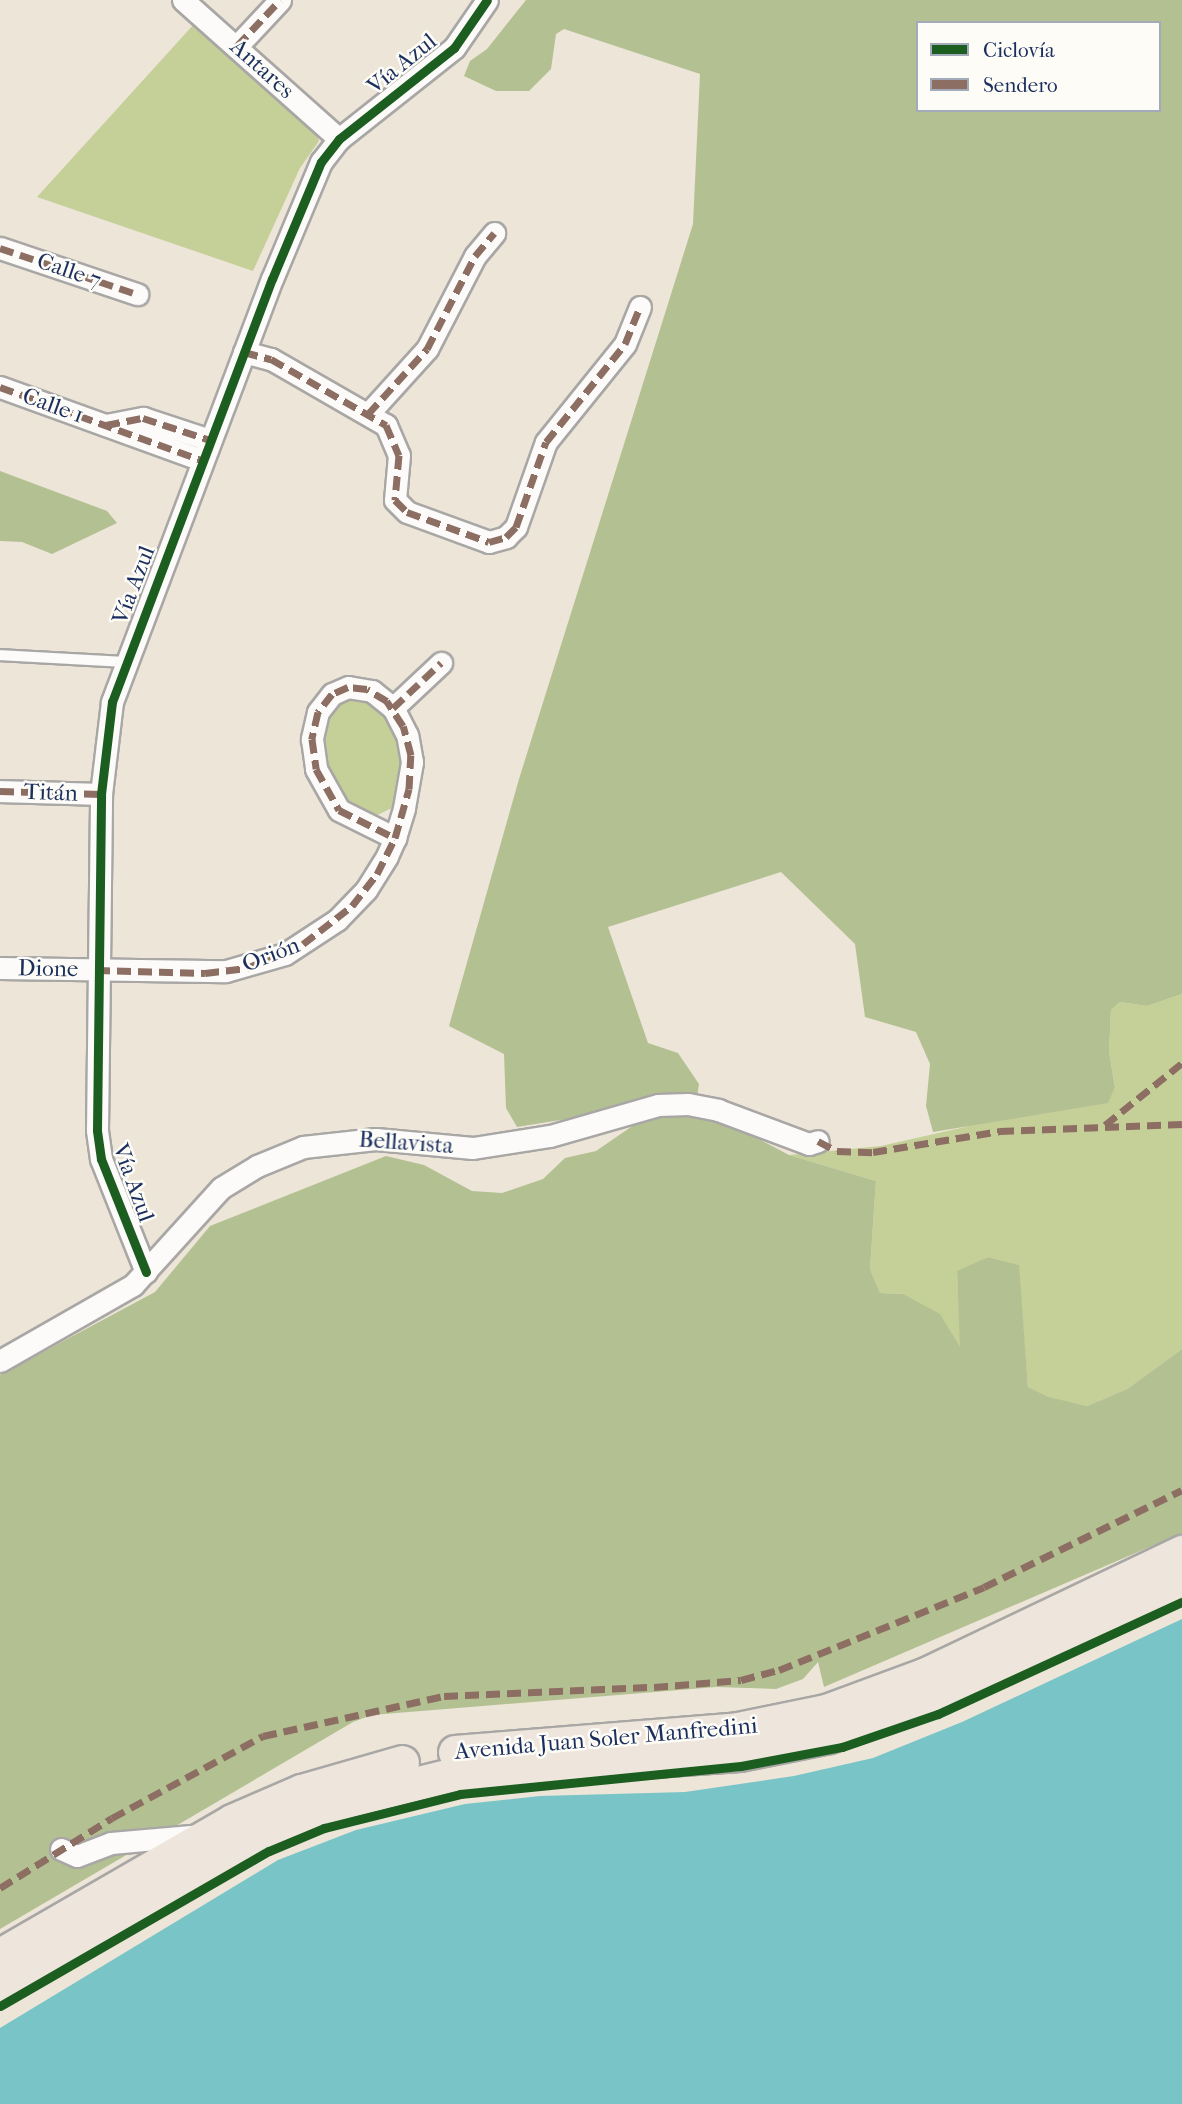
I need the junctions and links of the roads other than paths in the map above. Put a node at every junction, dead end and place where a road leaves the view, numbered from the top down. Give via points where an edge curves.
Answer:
1 (183, 0) edge
2 (280, 0) edge
3 (487, 0) edge
4 (237, 46) junction
5 (339, 139) junction
6 (494, 233) dead end
7 (0, 248) edge
8 (137, 294) dead end
9 (640, 307) dead end
10 (244, 352) junction
11 (0, 387) edge
12 (368, 414) junction
13 (206, 450) junction
14 (0, 655) edge
15 (125, 662) junction
16 (441, 663) dead end
17 (393, 708) junction
18 (0, 791) edge
19 (101, 794) junction
20 (395, 838) junction
21 (0, 968) edge
22 (96, 970) junction
23 (818, 1141) dead end
24 (146, 1272) junction
25 (0, 1361) edge
26 (1182, 1552) edge
27 (1182, 1582) edge
28 (205, 1834) junction
29 (111, 1843) junction
30 (61, 1849) dead end
31 (126, 1883) junction
32 (0, 1955) edge
33 (0, 1985) edge

1 - 4 street, Antares
2 - 4 street
3 - 5 street, Vía Azul via 462,39 441,60
4 - 5 street, Antares
5 - 10 street, Vía Azul via 314,177
6 - 12 street via 475,256 427,349
7 - 8 street, Calle 7
9 - 12 street via 625,344 546,442 516,527 506,537 489,542 407,512 395,500 399,456 395,440 386,425
10 - 12 street via 271,359
10 - 13 street, Vía Azul
11 - 13 street, Calle 1 via 106,425
13 - 15 street, Vía Azul
14 - 15 lane
15 - 19 street, Vía Azul via 108,723
16 - 17 street
17 - 20 street, Orión via 407,735 412,762
17 - 20 street via 360,687 332,694 318,712 312,751 321,783 335,805 354,821
18 - 19 street, Titán
19 - 22 street, Vía Azul
20 - 22 street, Orión via 377,874 352,905 285,954 226,971
21 - 22 street, Dione
22 - 24 street, Vía Azul via 98,1146
23 - 24 street, Bellavista via 809,1144 718,1110 688,1104 658,1105 550,1136 473,1148 376,1139 303,1147 257,1166 221,1188
24 - 25 street, Bellavista via 100,1307
26 - 28 highway, Avenida Juan Soler Manfredini via 926,1674 827,1711 737,1729 524,1743 415,1759 301,1791
27 - 33 highway, Avenida Juan Soler Manfredini via 934,1699 829,1735 739,1754 454,1774 346,1801 236,1849
28 - 29 street
28 - 31 highway, Avenida Juan Soler Manfredini
29 - 30 street via 78,1856
29 - 31 street via 135,1859
31 - 32 highway, Avenida Juan Soler Manfredini

